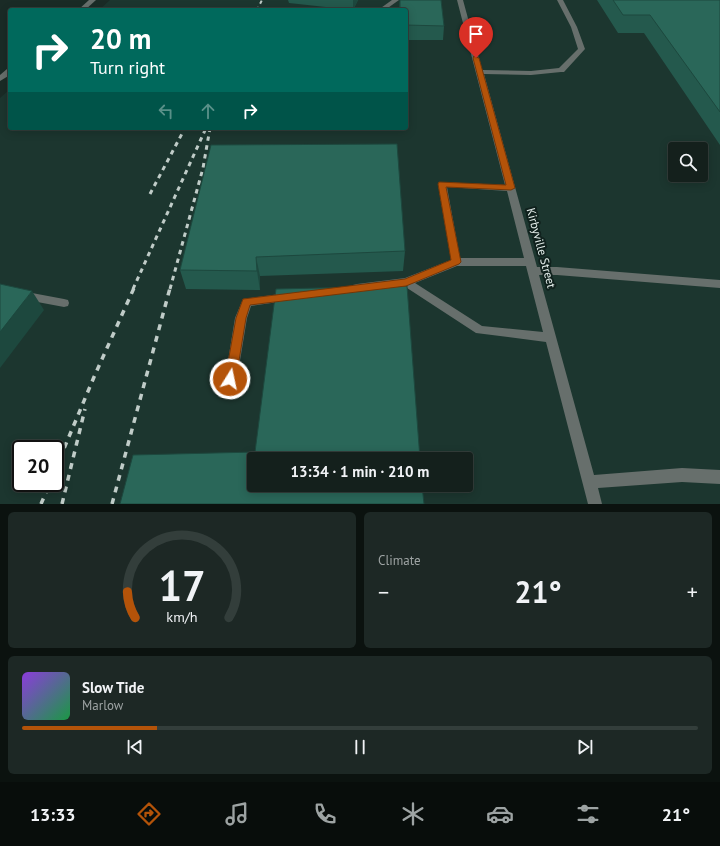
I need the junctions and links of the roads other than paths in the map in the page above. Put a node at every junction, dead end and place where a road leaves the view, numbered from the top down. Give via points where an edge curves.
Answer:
1 (93, 0) edge
2 (396, 0) edge
3 (460, 0) edge
4 (560, 0) edge
5 (83, 8) edge
6 (384, 8) edge
7 (480, 72) junction
8 (8, 73) edge
9 (0, 79) edge
10 (511, 188) junction
11 (456, 262) junction
12 (532, 266) junction
13 (406, 282) junction
14 (720, 284) edge
15 (346, 290) edge
16 (0, 291) edge
17 (300, 295) edge
18 (64, 303) dead end
19 (551, 338) junction
20 (230, 379) dead end
21 (720, 477) edge
22 (589, 482) junction
23 (595, 504) edge

1 - 5 street
2 - 6 street
3 - 7 street, Kirbyville Street
4 - 7 street via 582,49 561,70 531,73
7 - 10 street, Kirbyville Street
8 - 9 street
10 - 11 street via 442,184
10 - 12 street, Kirbyville Street
11 - 12 street
11 - 13 street
12 - 14 street
12 - 19 street, Kirbyville Street
13 - 15 street
13 - 19 street via 480,330
16 - 18 street
17 - 20 street via 247,302 241,318
19 - 22 street, Kirbyville Street
21 - 22 street via 682,475
22 - 23 street, Kirbyville Street

